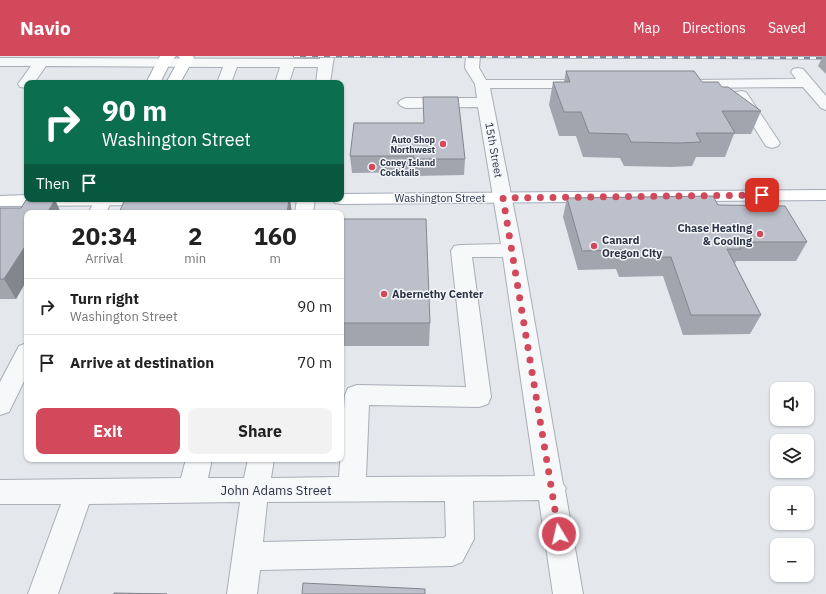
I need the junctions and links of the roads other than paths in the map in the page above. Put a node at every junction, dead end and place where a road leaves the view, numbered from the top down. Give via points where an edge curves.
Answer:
1 (166, 59) edge
2 (185, 59) edge
3 (327, 59) edge
4 (481, 59) edge
5 (0, 62) edge
6 (42, 62) junction
7 (288, 62) junction
8 (231, 63) junction
9 (798, 71) dead end
10 (28, 80) edge
11 (155, 80) edge
12 (174, 80) edge
13 (225, 80) edge
14 (283, 80) edge
15 (324, 80) edge
16 (807, 83) junction
17 (482, 84) junction
18 (593, 84) edge
19 (679, 84) edge
20 (734, 84) junction
21 (823, 98) edge
22 (485, 102) junction
23 (406, 103) dead end
24 (772, 143) dead end
25 (826, 195) edge
26 (503, 198) junction
27 (344, 199) edge
28 (0, 201) edge
29 (24, 201) edge
30 (52, 202) edge
31 (125, 202) edge
32 (103, 203) edge
33 (512, 250) junction
34 (24, 355) edge
35 (8, 373) edge
36 (0, 405) edge
37 (198, 462) edge
38 (260, 462) edge
39 (552, 488) junction
40 (458, 489) junction
41 (255, 490) junction
42 (352, 490) junction
43 (191, 491) junction
44 (0, 492) edge
45 (78, 492) junction
46 (248, 556) junction
47 (43, 594) edge
48 (242, 594) edge
49 (568, 594) edge

1 - 2 street
1 - 6 street
1 - 11 main road
2 - 8 street
2 - 12 main road
3 - 7 street
3 - 15 street
4 - 17 street, 15th Street via 470,61 472,70
5 - 6 street
6 - 10 street
7 - 8 street
7 - 14 street
8 - 13 street
9 - 16 street
16 - 20 street
16 - 21 street
17 - 18 street
17 - 22 street, 15th Street
19 - 20 street
20 - 24 street
22 - 23 street
22 - 26 street, 15th Street
25 - 26 main road, Washington Street
26 - 27 main road, Washington Street
26 - 33 street, 15th Street
28 - 29 main road
30 - 32 main road
31 - 32 main road
33 - 39 street, 15th Street
33 - 42 street via 461,251 479,397 357,395
34 - 35 street
35 - 36 street
37 - 43 street
38 - 41 street
39 - 40 street, John Adams Street
39 - 49 street, 15th Street
40 - 42 street, John Adams Street
40 - 46 street via 460,539 452,552
41 - 42 street, John Adams Street
41 - 43 street, John Adams Street
41 - 46 street
43 - 45 street, John Adams Street
44 - 45 street, John Adams Street
45 - 47 street
46 - 48 street

